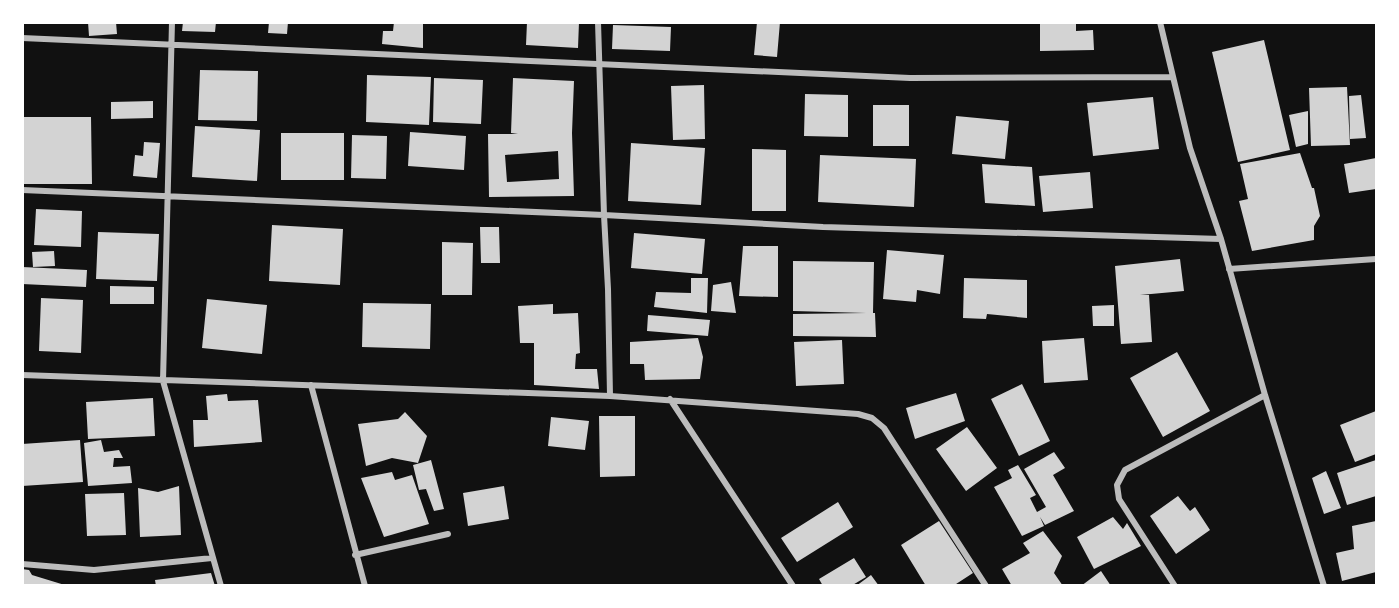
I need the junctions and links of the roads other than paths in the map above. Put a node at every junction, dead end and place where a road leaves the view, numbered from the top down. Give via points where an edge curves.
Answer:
1 (172, 22) edge
2 (598, 22) edge
3 (1160, 22) edge
4 (22, 38) edge
5 (172, 44) junction
6 (600, 65) junction
7 (1173, 77) junction
8 (22, 190) edge
9 (169, 196) junction
10 (604, 215) junction
11 (1221, 239) junction
12 (1377, 259) edge
13 (1229, 269) junction
14 (22, 375) edge
15 (163, 381) junction
16 (311, 385) junction
17 (1265, 394) junction
18 (610, 396) junction
19 (670, 399) junction
20 (448, 534) dead end
21 (355, 555) junction
22 (212, 558) junction
23 (22, 564) edge
24 (221, 585) edge
25 (365, 585) edge
26 (793, 585) edge
27 (986, 585) edge
28 (1175, 585) edge
29 (1324, 585) edge

1 - 5 street
2 - 6 street
3 - 7 street
4 - 5 street
5 - 6 street
5 - 9 street
6 - 7 street via 910,78
6 - 10 street
7 - 11 street via 1190,148
8 - 9 street
9 - 10 street
9 - 15 street
10 - 11 street via 835,228
10 - 18 street
11 - 13 street
12 - 13 street
13 - 17 street
14 - 15 street
15 - 16 street
15 - 22 street
16 - 18 street
16 - 21 street
17 - 28 street via 1125,470 1118,485 1119,498
17 - 29 street
18 - 19 street
19 - 26 street
19 - 27 street via 872,418 884,428
20 - 21 street
21 - 25 street
22 - 23 street via 94,570
22 - 24 street

